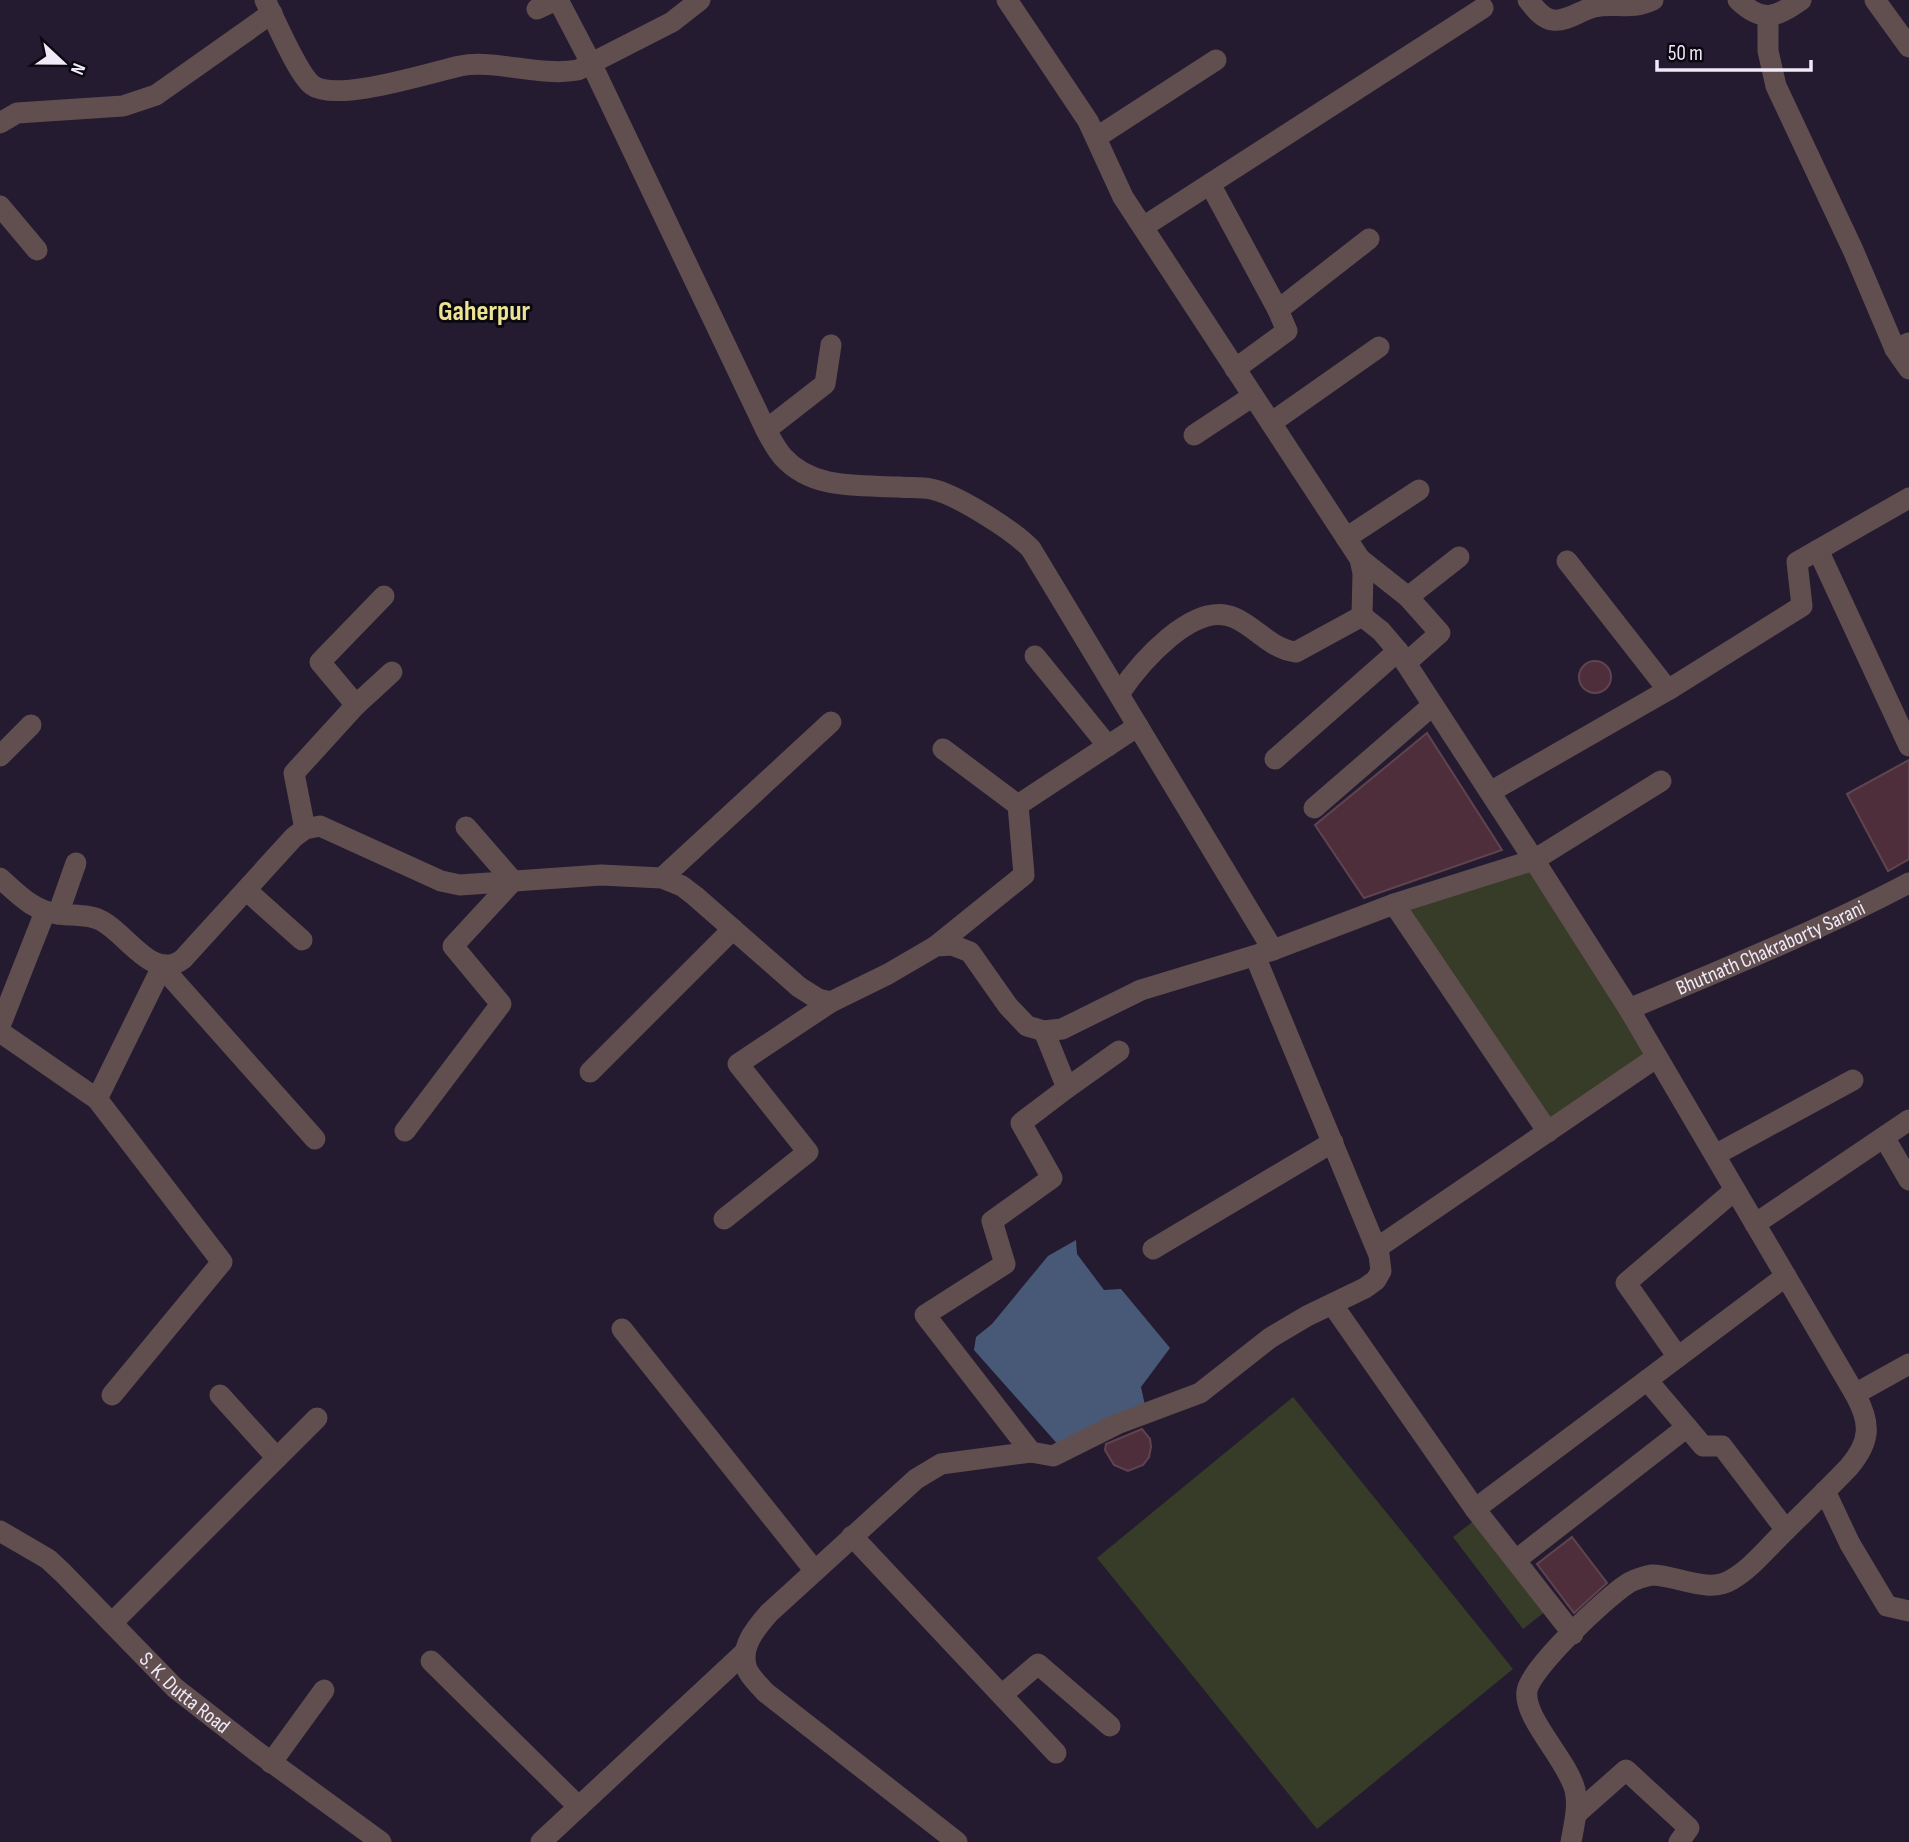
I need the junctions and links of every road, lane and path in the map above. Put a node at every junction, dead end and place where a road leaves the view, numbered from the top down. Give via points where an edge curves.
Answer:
1 (701, 0) edge
2 (1007, 0) edge
3 (1528, 0) edge
4 (1653, 0) edge
5 (1738, 0) edge
6 (1801, 0) edge
7 (1875, 0) edge
8 (550, 3) edge
9 (1486, 3) edge
10 (268, 7) edge
11 (1768, 17) junction
12 (1909, 47) edge
13 (1216, 60) dead end
14 (591, 63) junction
15 (0, 123) edge
16 (1097, 137) junction
17 (1210, 184) junction
18 (0, 206) edge
19 (1143, 227) junction
20 (1369, 239) dead end
21 (37, 250) dead end
22 (1278, 310) junction
23 (831, 345) dead end
24 (1379, 346) dead end
25 (1902, 346) edge
26 (1235, 369) junction
27 (1909, 369) edge
28 (1253, 396) junction
29 (1271, 423) junction
30 (766, 430) junction
31 (1194, 435) dead end
32 (1419, 490) dead end
33 (1909, 498) edge
34 (1346, 538) junction
35 (1818, 550) junction
36 (1459, 557) dead end
37 (1360, 559) junction
38 (1567, 561) dead end
39 (384, 596) dead end
40 (1408, 597) junction
41 (1362, 616) junction
42 (1035, 656) dead end
43 (1402, 657) junction
44 (392, 672) dead end
45 (1668, 690) junction
46 (1119, 694) junction
47 (356, 705) junction
48 (1433, 705) junction
49 (831, 722) dead end
50 (31, 725) dead end
51 (1138, 726) junction
52 (1909, 746) edge
53 (1108, 747) junction
54 (943, 748) dead end
55 (0, 756) edge
56 (1275, 759) dead end
57 (1661, 781) dead end
58 (1490, 792) junction
59 (1018, 804) junction
60 (1314, 808) dead end
61 (466, 827) dead end
62 (305, 829) junction
63 (1534, 860) junction
64 (76, 863) dead end
65 (0, 878) edge
66 (662, 878) junction
67 (513, 881) junction
68 (1909, 883) edge
69 (246, 890) junction
70 (1394, 904) junction
71 (52, 913) junction
72 (733, 929) junction
73 (302, 940) dead end
74 (936, 946) junction
75 (1264, 953) junction
76 (162, 967) junction
77 (831, 1002) junction
78 (1629, 1009) junction
79 (0, 1026) edge
80 (1044, 1031) junction
81 (0, 1032) edge
82 (1119, 1051) dead end
83 (1657, 1057) junction
84 (590, 1072) dead end
85 (1853, 1080) dead end
86 (1067, 1088) junction
87 (97, 1100) junction
88 (1909, 1120) edge
89 (405, 1131) dead end
90 (1548, 1132) junction
91 (1884, 1137) junction
92 (315, 1139) dead end
93 (1333, 1142) junction
94 (1715, 1155) junction
95 (1909, 1181) edge
96 (1735, 1190) junction
97 (724, 1219) dead end
98 (1755, 1224) junction
99 (1377, 1248) junction
100 (1153, 1249) dead end
101 (1786, 1276) junction
102 (1332, 1304) junction
103 (622, 1329) dead end
104 (1678, 1357) junction
105 (1909, 1364) edge
106 (1647, 1380) junction
107 (1855, 1394) junction
108 (112, 1395) dead end
109 (220, 1395) dead end
110 (317, 1418) dead end
111 (1687, 1427) junction
112 (1031, 1452) junction
113 (277, 1458) junction
114 (1825, 1491) junction
115 (1475, 1509) junction
116 (1786, 1530) junction
117 (0, 1531) edge
118 (852, 1536) junction
119 (1516, 1560) junction
120 (815, 1571) junction
121 (1909, 1611) edge
122 (112, 1623) junction
123 (1573, 1634) junction
124 (744, 1653) junction
125 (431, 1661) dead end
126 (324, 1690) dead end
127 (1002, 1695) junction
128 (1110, 1726) dead end
129 (1056, 1753) dead end
130 (271, 1763) junction
131 (579, 1807) junction
132 (1576, 1814) junction
133 (381, 1842) edge
134 (541, 1842) edge
135 (957, 1842) edge
136 (1571, 1842) edge
137 (1679, 1842) edge

1 - 14 street via 672,22
2 - 16 street
3 - 4 street via 1553,20 1595,7 1626,8
5 - 11 street via 1750,12
6 - 11 street
7 - 12 street
8 - 14 street
9 - 17 street
10 - 14 street via 312,85 328,91 351,91 468,64 561,73
10 - 15 street via 147,99 123,106 17,113
11 - 25 street via 1768,51 1776,86
13 - 16 street
14 - 30 street
16 - 19 street via 1116,186
17 - 19 street
17 - 22 street
18 - 21 street
19 - 26 street
20 - 22 street
22 - 26 street via 1287,331
23 - 30 street via 825,384
24 - 29 street
25 - 27 street
26 - 28 street
28 - 29 street
28 - 31 street
29 - 34 street
30 - 46 street via 782,455 815,480 931,489 952,496 1020,537
32 - 34 street
33 - 35 street
34 - 37 street
35 - 45 street via 1797,562 1802,606
35 - 52 street
36 - 40 street
37 - 40 street
37 - 41 street
38 - 45 street
39 - 47 street via 320,662
40 - 43 street via 1440,634
41 - 43 street
41 - 46 street via 1296,652 1272,644 1234,617 1194,618 1132,674
42 - 53 street
43 - 48 street
43 - 56 street
44 - 47 street
45 - 58 street
46 - 51 street
47 - 62 street via 294,773
48 - 58 street
48 - 60 street
49 - 66 street
50 - 55 street
51 - 53 street
51 - 75 street
53 - 59 street
54 - 59 street
57 - 63 street
58 - 63 street
59 - 74 street via 1024,875
61 - 67 street
62 - 67 street via 320,826 442,881 460,885
62 - 69 street
63 - 70 street
63 - 78 street
64 - 71 street
65 - 71 street via 26,902
66 - 67 street via 601,875
66 - 72 street via 695,896
67 - 89 street via 453,946 501,1004
68 - 78 street, Bhutnath Chakraborty Sarani via 1851,914
69 - 73 street
69 - 76 street via 183,960
70 - 75 street
70 - 90 street
71 - 76 street via 103,921
71 - 79 street
72 - 77 street via 799,987
72 - 84 street
74 - 77 street
74 - 80 street via 952,945 970,952 1008,1006 1027,1026
75 - 80 street via 1141,990 1062,1029
75 - 93 street
76 - 87 street
76 - 92 street
77 - 97 street via 738,1064 808,1152
78 - 83 street
80 - 86 street
81 - 87 street
82 - 86 street
83 - 90 street
83 - 94 street
85 - 94 street
86 - 112 street via 1021,1123 1052,1178 992,1221 1005,1264 925,1315
87 - 108 street via 222,1262
88 - 91 street
90 - 99 street
91 - 95 street
91 - 98 street
93 - 99 street
93 - 100 street
94 - 96 street
96 - 98 street
96 - 104 street via 1626,1283
98 - 101 street
99 - 102 street via 1381,1271 1376,1280
101 - 104 street
101 - 107 street
102 - 112 street via 1270,1338 1200,1392 1117,1424 1053,1456
102 - 115 street
103 - 120 street
104 - 106 street
105 - 107 street
106 - 111 street
106 - 115 street
107 - 114 street via 1865,1411 1863,1451
109 - 113 street
110 - 113 street
111 - 116 street via 1703,1446 1722,1446
111 - 119 street
112 - 118 street via 941,1464 916,1479
113 - 122 street
114 - 116 street
114 - 121 street via 1887,1606
115 - 119 street
116 - 123 street via 1728,1582 1705,1584 1651,1575 1630,1582
117 - 122 street, S. K. Dutta Road via 48,1559
118 - 120 street
118 - 127 street
119 - 123 street
120 - 124 street via 769,1613
122 - 130 street, S. K. Dutta Road via 175,1688
123 - 132 street via 1540,1665 1526,1692 1530,1712 1568,1769 1576,1791
124 - 131 street
124 - 135 street via 747,1671 765,1692
125 - 131 street
126 - 130 street
127 - 128 street via 1038,1664
127 - 129 street
130 - 133 street, S. K. Dutta Road
131 - 134 street
132 - 136 street
132 - 137 street via 1626,1770 1689,1828

